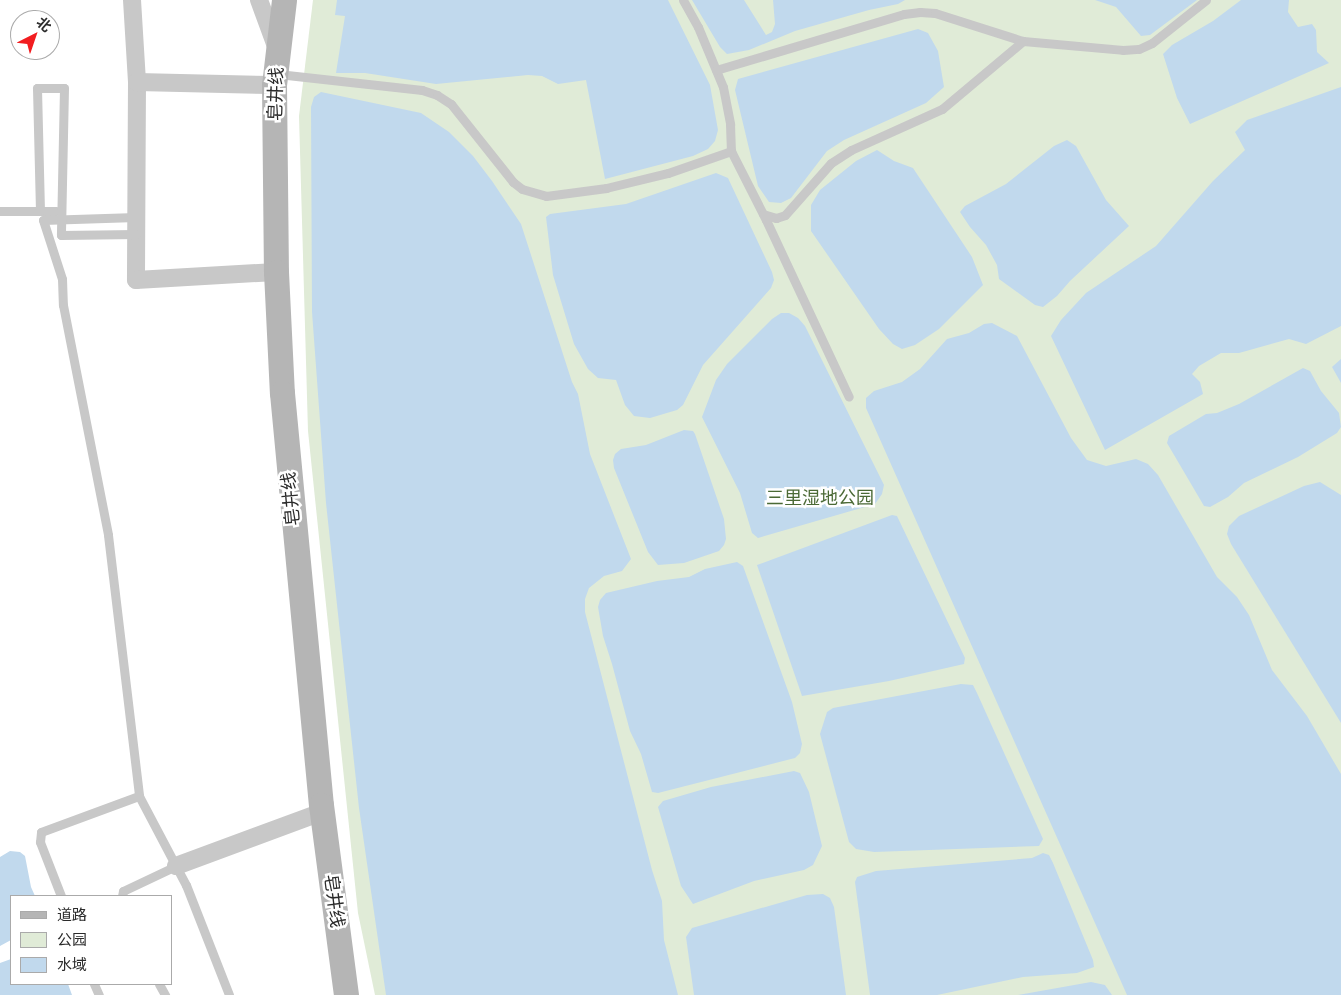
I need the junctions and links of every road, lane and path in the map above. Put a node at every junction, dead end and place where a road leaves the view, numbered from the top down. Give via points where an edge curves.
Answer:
1 (132, 0) edge
2 (259, 0) edge
3 (284, 0) edge
4 (683, 0) edge
5 (1206, 0) edge
6 (1023, 41) junction
7 (276, 70) junction
8 (716, 70) junction
9 (137, 82) junction
10 (731, 152) junction
11 (0, 211) edge
12 (40, 211) junction
13 (56, 211) dead end
14 (763, 214) junction
15 (136, 225) junction
16 (276, 272) junction
17 (849, 397) dead end
18 (139, 796) junction
19 (322, 812) junction
20 (176, 866) junction
21 (61, 895) edge
22 (122, 895) edge
23 (229, 995) edge
24 (346, 995) edge

1 - 9 street
2 - 7 street
3 - 7 street, 皂井线
4 - 8 lane
5 - 6 lane via 1152,43 1139,49
6 - 8 lane via 935,13 920,12
6 - 14 lane via 930,117 851,150 831,163 784,215 776,218
7 - 9 street
7 - 10 lane via 422,90 437,96 451,104 513,182 522,189 546,196 606,188 668,173
7 - 16 street, 皂井线
8 - 10 lane via 723,87 730,124
9 - 15 street
10 - 14 lane
11 - 12 lane
12 - 13 lane
12 - 15 lane, bridge via 37,88 64,88 61,236
14 - 17 lane
15 - 16 street via 136,280
15 - 18 lane via 43,220 62,279 63,305 108,535
16 - 19 street, 皂井线 via 282,393
18 - 20 lane
18 - 21 lane via 41,832 40,842
19 - 20 street
19 - 24 street, 皂井线
20 - 22 lane via 122,891
20 - 23 lane

